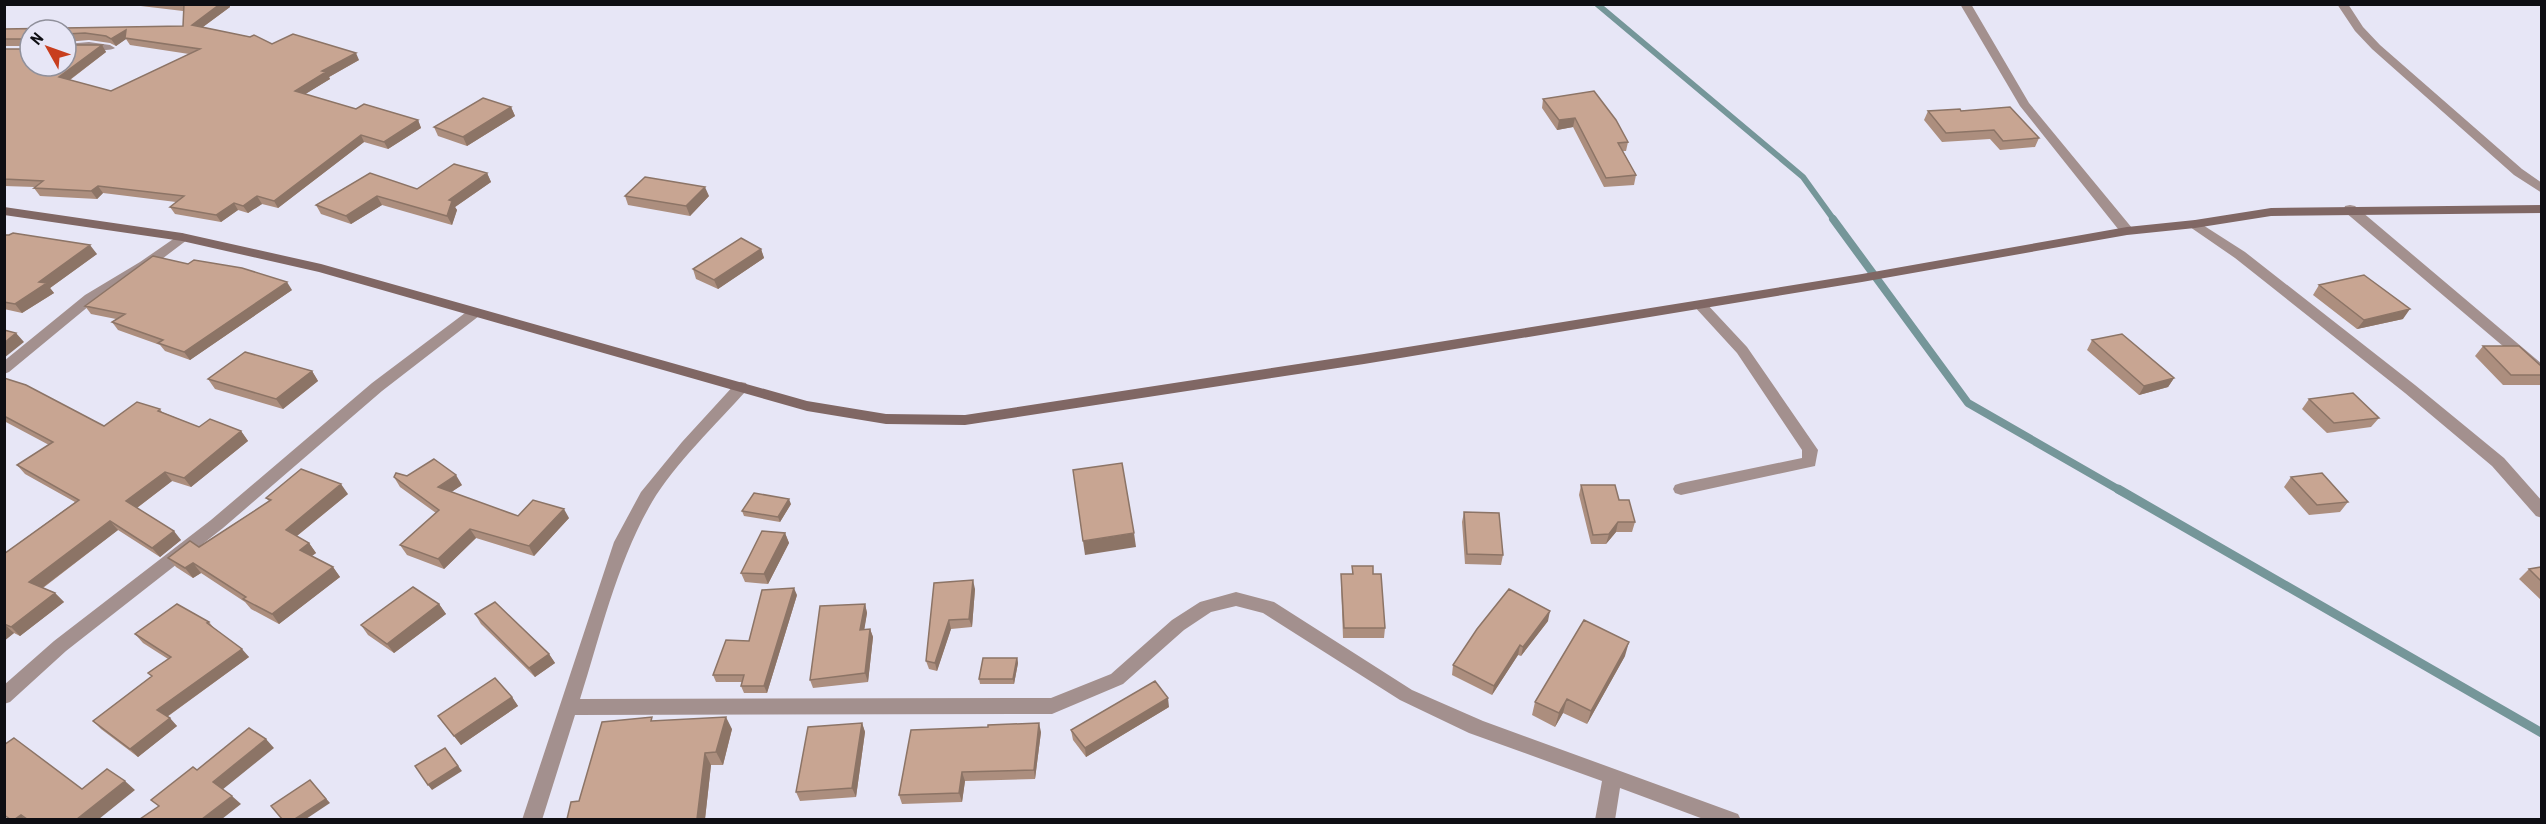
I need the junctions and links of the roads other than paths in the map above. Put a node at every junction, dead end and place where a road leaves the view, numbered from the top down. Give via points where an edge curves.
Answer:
1 (1965, 4) edge
2 (2342, 4) edge
3 (78, 46) edge
4 (110, 48) edge
5 (2541, 189) edge
6 (2541, 209) edge
7 (2350, 210) junction
8 (4, 211) edge
9 (2195, 224) junction
10 (2127, 231) junction
11 (182, 237) junction
12 (1700, 305) junction
13 (474, 313) junction
14 (4, 369) edge
15 (2541, 372) edge
16 (741, 387) junction
17 (1681, 489) dead end
18 (2541, 512) edge
19 (4, 696) edge
20 (569, 707) junction
21 (1612, 776) junction
22 (532, 819) edge
23 (1605, 819) edge
24 (1731, 819) edge

1 - 10 street via 2024,104
2 - 5 street via 2376,46
3 - 4 street
6 - 7 main road
7 - 9 main road via 2271,212
7 - 15 street
8 - 11 main road
9 - 10 main road
9 - 18 street via 2410,388 2498,462
10 - 12 main road
11 - 13 main road via 321,268
11 - 14 street via 90,298
12 - 16 main road via 965,420 886,419 807,406
12 - 17 street via 1742,350 1810,450 1809,462
13 - 16 main road
13 - 19 street via 377,387 217,524 60,646
16 - 20 street via 647,496 622,542
20 - 21 street via 1052,706 1117,679 1178,624 1206,607 1236,598 1268,607 1406,695 1476,727
20 - 22 street
21 - 23 street
21 - 24 street

